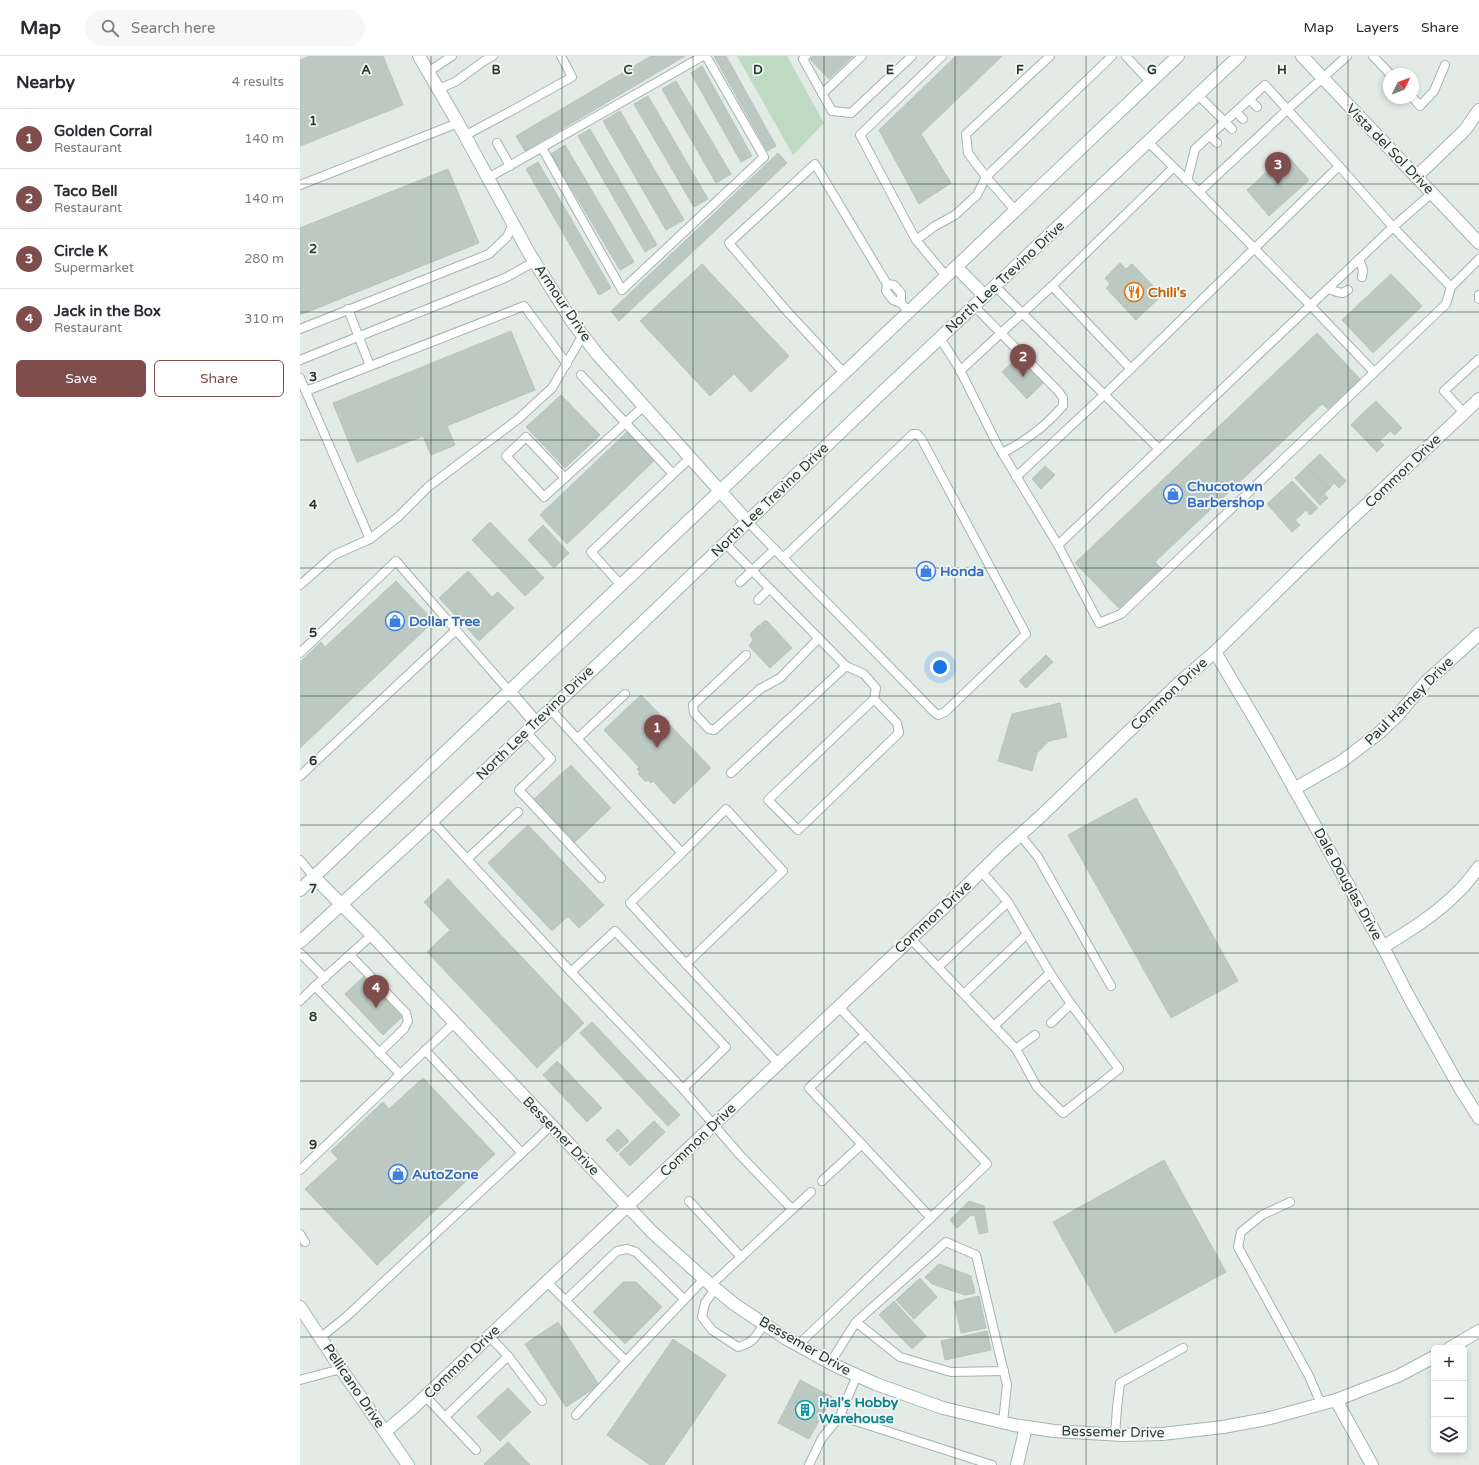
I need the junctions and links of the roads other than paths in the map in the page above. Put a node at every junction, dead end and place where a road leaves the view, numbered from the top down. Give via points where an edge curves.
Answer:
1 (419, 56) edge
2 (452, 56) edge
3 (493, 56) edge
4 (561, 56) edge
5 (705, 56) edge
6 (806, 56) edge
7 (862, 56) edge
8 (912, 56) edge
9 (942, 56) edge
10 (1050, 56) edge
11 (1112, 56) edge
12 (1126, 56) edge
13 (1178, 56) edge
14 (1239, 56) edge
15 (1302, 56) edge
16 (1347, 56) edge
17 (1373, 56) edge
18 (1445, 65) dead end
19 (1384, 68) edge
20 (428, 72) junction
21 (1323, 78) junction
22 (1150, 82) junction
23 (438, 89) junction
24 (822, 94) junction
25 (1198, 95) junction
26 (1249, 100) junction
27 (1418, 104) edge
28 (1256, 107) dead end
29 (1288, 108) junction
30 (1479, 110) edge
31 (1236, 112) junction
32 (1242, 119) dead end
33 (1225, 122) junction
34 (458, 123) junction
35 (1232, 129) dead end
36 (464, 136) junction
37 (1210, 136) junction
38 (1148, 142) junction
39 (497, 143) dead end
40 (1218, 143) dead end
41 (542, 148) junction
42 (510, 166) junction
43 (1339, 166) junction
44 (1173, 168) junction
45 (986, 177) junction
46 (1416, 177) junction
47 (488, 178) junction
48 (1187, 181) junction
49 (300, 185) edge
50 (1199, 192) junction
51 (1432, 193) junction
52 (1015, 210) junction
53 (513, 224) junction
54 (1393, 228) junction
55 (916, 240) junction
56 (1479, 243) edge
57 (1254, 249) junction
58 (1359, 259) junction
59 (1479, 259) edge
60 (534, 262) junction
61 (956, 267) junction
62 (946, 276) junction
63 (1362, 277) dead end
64 (996, 286) junction
65 (1052, 286) junction
66 (1451, 287) junction
67 (1329, 288) junction
68 (1348, 290) dead end
69 (1479, 295) edge
70 (985, 296) junction
71 (1479, 298) edge
72 (974, 306) junction
73 (1311, 306) junction
74 (905, 307) junction
75 (348, 310) junction
76 (1023, 313) junction
77 (300, 329) edge
78 (1001, 333) junction
79 (582, 335) junction
80 (358, 337) junction
81 (940, 338) junction
82 (1479, 359) edge
83 (300, 360) edge
84 (566, 364) junction
85 (370, 366) junction
86 (1131, 368) junction
87 (960, 371) junction
88 (1374, 372) junction
89 (844, 373) junction
90 (581, 375) dead end
91 (300, 378) edge
92 (306, 391) junction
93 (1104, 394) junction
94 (1479, 399) edge
95 (644, 406) junction
96 (1464, 413) junction
97 (625, 423) junction
98 (1159, 449) junction
99 (1002, 453) junction
100 (691, 457) junction
101 (673, 474) junction
102 (1016, 477) junction
103 (565, 478) junction
104 (720, 490) junction
105 (747, 521) junction
106 (370, 539) junction
107 (725, 543) junction
108 (1058, 545) junction
109 (775, 549) junction
110 (783, 558) junction
111 (752, 571) junction
112 (740, 582) dead end
113 (300, 585) edge
114 (621, 585) junction
115 (769, 589) junction
116 (758, 600) dead end
117 (456, 630) junction
118 (1479, 634) edge
119 (819, 638) junction
120 (1215, 652) junction
121 (300, 653) edge
122 (746, 655) dead end
123 (846, 666) junction
124 (509, 691) junction
125 (625, 694) dead end
126 (874, 700) junction
127 (550, 709) junction
128 (536, 723) junction
129 (526, 732) junction
130 (577, 739) junction
131 (731, 773) dead end
132 (300, 776) edge
133 (1294, 789) junction
134 (518, 812) dead end
135 (432, 821) junction
136 (1020, 835) junction
137 (682, 853) junction
138 (467, 859) junction
139 (300, 860) edge
140 (1479, 867) edge
141 (981, 871) junction
142 (314, 877) junction
143 (601, 878) dead end
144 (300, 890) edge
145 (1008, 902) junction
146 (342, 905) junction
147 (1027, 934) junction
148 (372, 935) junction
149 (911, 939) junction
150 (300, 942) edge
151 (1383, 947) junction
152 (300, 953) edge
153 (350, 955) junction
154 (686, 964) junction
155 (938, 968) junction
156 (571, 972) junction
157 (1050, 973) junction
158 (325, 978) junction
159 (316, 986) junction
160 (1111, 986) dead end
161 (964, 994) junction
162 (300, 1001) edge
163 (1071, 1004) junction
164 (838, 1006) junction
165 (454, 1023) junction
166 (1051, 1023) dead end
167 (994, 1026) junction
168 (1035, 1034) dead end
169 (865, 1035) junction
170 (1016, 1048) junction
171 (425, 1050) junction
172 (380, 1053) junction
173 (778, 1063) junction
174 (400, 1074) junction
175 (683, 1089) junction
176 (1476, 1106) edge
177 (1479, 1118) edge
178 (714, 1124) junction
179 (550, 1125) junction
180 (862, 1144) junction
181 (522, 1153) junction
182 (300, 1170) edge
183 (822, 1181) dead end
184 (811, 1192) dead end
185 (688, 1201) dead end
186 (1290, 1202) dead end
187 (628, 1206) junction
188 (792, 1210) junction
189 (931, 1218) junction
190 (300, 1234) edge
191 (306, 1242) dead end
192 (741, 1257) junction
193 (547, 1282) junction
194 (710, 1284) junction
195 (684, 1299) junction
196 (566, 1300) junction
197 (300, 1307) edge
198 (856, 1322) junction
199 (764, 1324) junction
200 (1479, 1331) edge
201 (489, 1336) junction
202 (320, 1338) junction
203 (798, 1345) junction
204 (1455, 1345) edge
205 (1183, 1348) dead end
206 (508, 1356) junction
207 (1431, 1359) edge
208 (626, 1361) junction
209 (830, 1363) junction
210 (341, 1369) junction
211 (1004, 1371) junction
212 (857, 1375) junction
213 (300, 1380) edge
214 (426, 1396) junction
215 (1336, 1400) junction
216 (542, 1401) dead end
217 (1322, 1404) junction
218 (576, 1415) dead end
219 (840, 1416) junction
220 (445, 1417) junction
221 (1003, 1422) junction
222 (1026, 1427) junction
223 (385, 1432) junction
224 (1115, 1434) junction
225 (476, 1450) dead end
226 (980, 1463) edge
227 (408, 1465) edge
228 (809, 1465) edge
229 (992, 1465) edge
230 (1017, 1465) edge
231 (1372, 1465) edge

1 - 20 street, Armour Drive
2 - 20 lane
3 - 23 lane via 455,82
4 - 36 lane via 572,77
5 - 41 lane
5 - 41 lane via 764,157 622,290
6 - 24 lane via 803,59
7 - 24 lane
8 - 24 lane via 851,114 832,111
9 - 55 lane via 860,134
10 - 45 lane via 966,134 968,153
11 - 45 lane
12 - 22 lane
13 - 22 street
14 - 25 street, North Lee Trevino Drive
15 - 21 street, Vista del Sol Drive
16 - 21 lane
17 - 19 lane
18 - 27 lane via 1434,91 1420,106
20 - 23 street, Armour Drive
21 - 29 lane
21 - 46 street, Vista del Sol Drive
22 - 52 street
23 - 34 street, Armour Drive
25 - 33 lane
25 - 38 street, North Lee Trevino Drive
26 - 28 lane
26 - 29 lane via 1265,85
26 - 31 lane
29 - 43 lane
29 - 50 lane via 1256,133
30 - 46 street via 1464,130
31 - 32 lane
31 - 33 lane
33 - 35 lane
33 - 37 lane
34 - 36 street, Armour Drive
34 - 49 lane
36 - 47 street, Armour Drive
37 - 40 lane
37 - 48 lane via 1195,149
38 - 44 lane
38 - 64 street, North Lee Trevino Drive
39 - 42 lane
41 - 42 lane
42 - 47 lane
43 - 54 lane
43 - 57 lane
44 - 48 lane
44 - 65 lane
45 - 52 lane
45 - 55 lane via 977,195 955,214
46 - 51 street, Vista del Sol Drive
47 - 53 street, Armour Drive
48 - 50 lane
50 - 57 lane
51 - 54 lane
51 - 56 street, Vista del Sol Drive
52 - 61 street
53 - 60 street, Armour Drive
53 - 75 lane via 507,237 490,254
54 - 58 lane
54 - 66 lane
55 - 62 lane
57 - 73 lane
57 - 86 lane
58 - 63 lane via 1363,270
58 - 67 lane
59 - 66 lane
60 - 79 street, Armour Drive
60 - 80 lane via 505,278
61 - 62 street
61 - 70 street
62 - 74 street
64 - 70 street, North Lee Trevino Drive
64 - 76 lane
65 - 76 lane
65 - 86 lane
66 - 88 lane via 1446,304
67 - 68 lane via 1343,294
67 - 73 lane
69 - 71 lane
70 - 72 street, North Lee Trevino Drive
72 - 78 lane
72 - 81 street, North Lee Trevino Drive
73 - 88 lane
73 - 98 lane
74 - 89 street
74 - 89 lane via 901,294 894,285 887,284 815,164 728,243
75 - 77 lane
75 - 80 lane
76 - 78 lane
76 - 93 lane
78 - 87 lane
78 - 99 lane via 1063,398 1063,406 1052,419 1021,443
79 - 84 lane
79 - 95 street, Armour Drive
80 - 83 lane
80 - 85 lane
81 - 87 lane
81 - 105 street, North Lee Trevino Drive
82 - 96 lane via 1444,391
84 - 85 lane via 524,306
84 - 106 lane via 552,388 517,420 428,487 398,517
85 - 92 lane
86 - 93 lane
87 - 99 lane
88 - 108 lane via 1121,614 1099,623
89 - 104 street
90 - 97 lane
91 - 92 lane
92 - 106 lane
93 - 98 lane
93 - 102 lane
94 - 96 street, Common Drive
95 - 97 lane
95 - 100 street, Armour Drive
96 - 120 street, Common Drive
97 - 101 lane
97 - 103 lane
98 - 108 lane
99 - 102 lane
100 - 101 lane
100 - 104 street, Armour Drive
101 - 114 lane via 591,552
102 - 108 lane
103 - 103 lane via 544,497 506,456 526,437
104 - 105 street, Armour Drive
104 - 114 street
105 - 107 street, North Lee Trevino Drive
105 - 109 lane
106 - 113 lane via 334,555
107 - 111 lane
107 - 127 street, North Lee Trevino Drive
109 - 110 lane
109 - 111 lane
110 - 110 lane via 938,716 1026,634 917,434 913,434
111 - 112 lane
111 - 115 lane
114 - 124 street
115 - 116 lane
115 - 119 lane
117 - 121 lane via 396,561
117 - 124 lane
117 - 132 lane
118 - 133 street, Paul Harney Drive via 1426,682 1379,733 1341,762
119 - 122 lane via 780,678 760,689 714,730 709,729 694,713 693,705
119 - 123 lane
120 - 133 street, Dale Douglas Drive
120 - 136 street, Common Drive
123 - 126 lane via 864,674 876,688
123 - 131 lane
124 - 128 street
124 - 142 street
125 - 130 lane
126 - 126 lane via 897,723 899,733 798,830 768,800
127 - 128 street, North Lee Trevino Drive
127 - 130 lane
128 - 129 street, North Lee Trevino Drive
129 - 135 street, North Lee Trevino Drive
129 - 143 lane via 551,759 519,790
130 - 137 lane
133 - 151 street, Dale Douglas Drive
134 - 138 lane
135 - 138 lane
135 - 146 street, North Lee Trevino Drive
136 - 141 street, Common Drive
136 - 160 lane via 1038,857
137 - 154 lane via 630,903
137 - 154 lane via 726,810 783,871
138 - 156 lane
139 - 142 lane
140 - 151 street via 1442,907
141 - 145 lane
141 - 149 street, Common Drive
142 - 144 street
142 - 146 street, Bessemer Drive
145 - 147 lane
145 - 155 lane
146 - 148 street, Bessemer Drive
146 - 150 street, North Lee Trevino Drive
147 - 157 lane
147 - 161 lane
148 - 153 lane
148 - 165 street, Bessemer Drive
149 - 155 lane
149 - 164 street, Common Drive
151 - 176 street, Dale Douglas Drive via 1460,1088
152 - 158 lane
153 - 158 lane
153 - 172 lane via 406,1013 408,1022 404,1029
154 - 173 lane
155 - 161 lane
156 - 175 lane
156 - 175 lane via 615,931 726,1047
157 - 163 lane
157 - 167 lane
158 - 159 lane
159 - 162 lane
159 - 172 lane
161 - 167 lane
163 - 166 lane
163 - 170 lane via 1119,1070 1063,1113 1037,1087
164 - 169 lane
164 - 173 street, Common Drive
165 - 171 lane
165 - 179 street, Bessemer Drive
167 - 170 lane
168 - 170 lane
169 - 180 lane via 809,1088
169 - 189 lane via 987,1164
171 - 174 lane
171 - 181 lane
172 - 174 lane
173 - 178 street, Common Drive
174 - 182 lane
175 - 178 lane
176 - 177 street, Dale Douglas Drive
178 - 187 street, Common Drive
178 - 188 lane
179 - 181 lane
179 - 187 street, Bessemer Drive
180 - 183 lane
180 - 189 lane
181 - 202 lane via 346,1317
184 - 188 lane
185 - 192 lane
186 - 217 lane via 1262,1215 1241,1232 1238,1247
187 - 193 street, Common Drive
187 - 194 street, Bessemer Drive via 652,1232
188 - 192 lane
189 - 203 lane
190 - 191 lane
192 - 194 lane
193 - 196 lane
193 - 201 street, Common Drive
194 - 195 lane
194 - 199 street, Bessemer Drive
194 - 199 lane via 702,1317 712,1330 738,1347 748,1344
195 - 196 lane via 636,1252 627,1249 617,1251
195 - 208 lane
196 - 208 lane
197 - 202 street, Pellicano Drive
198 - 209 lane
198 - 211 lane via 900,1357 951,1372
198 - 211 lane via 946,1242 976,1255
199 - 203 street, Bessemer Drive
200 - 204 street
201 - 206 lane
201 - 214 street, Common Drive
202 - 210 street, Pellicano Drive
203 - 209 street, Bessemer Drive
205 - 224 lane via 1120,1383
206 - 216 lane
206 - 220 lane
207 - 215 street, Bessemer Drive via 1398,1376
208 - 218 lane
209 - 212 street, Bessemer Drive
210 - 213 lane
210 - 223 street, Pellicano Drive
211 - 221 lane via 1007,1385
212 - 219 lane
212 - 221 street, Bessemer Drive via 923,1402
214 - 220 lane
214 - 223 street, Common Drive
215 - 217 street, Bessemer Drive
215 - 231 street
217 - 224 street, Bessemer Drive via 1223,1427 1162,1434
219 - 226 lane
219 - 228 lane via 822,1438
220 - 225 lane
221 - 222 street, Bessemer Drive
222 - 224 street, Bessemer Drive
222 - 230 street
223 - 227 street, Pellicano Drive
226 - 229 lane

